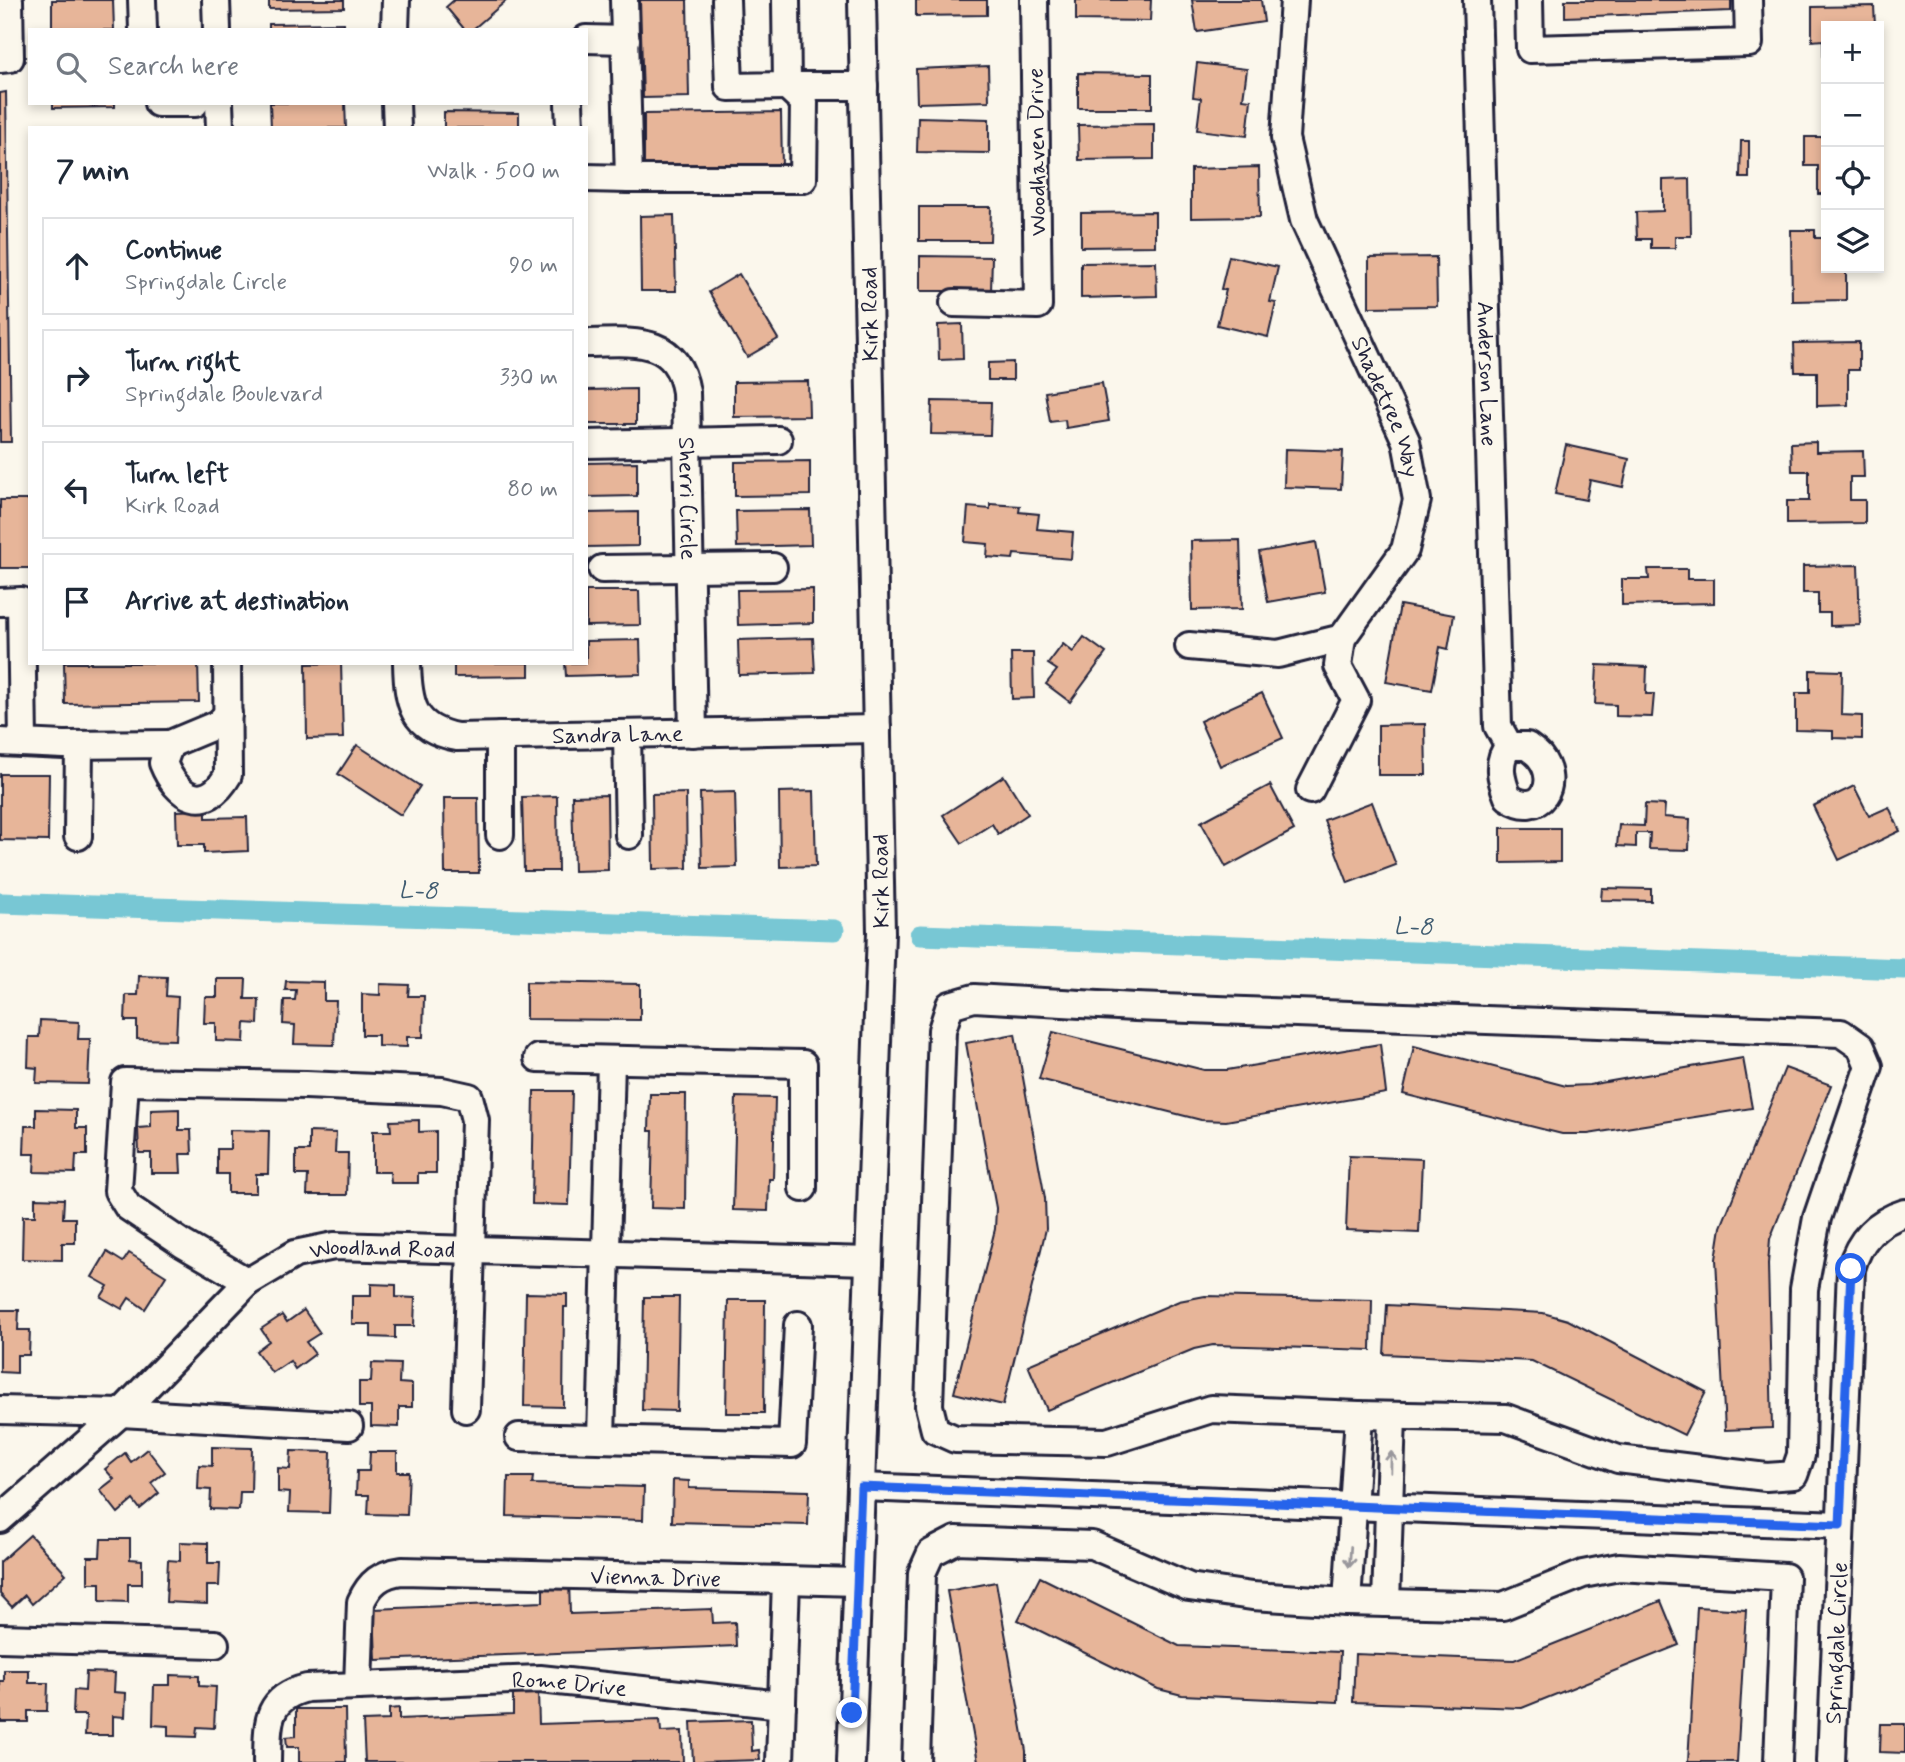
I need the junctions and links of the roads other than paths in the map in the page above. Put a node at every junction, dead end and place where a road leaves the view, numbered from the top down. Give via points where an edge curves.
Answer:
1 (9, 0) edge
2 (142, 0) edge
3 (216, 0) edge
4 (396, 0) edge
5 (625, 0) edge
6 (726, 0) edge
7 (786, 0) edge
8 (862, 0) edge
9 (1034, 0) edge
10 (1294, 0) edge
11 (1476, 0) edge
12 (1529, 0) edge
13 (1748, 0) edge
14 (144, 28) edge
15 (217, 28) edge
16 (395, 28) edge
17 (588, 39) edge
18 (626, 40) junction
19 (0, 59) edge
20 (787, 86) junction
21 (863, 86) junction
22 (219, 105) edge
23 (397, 105) edge
24 (569, 105) edge
25 (220, 126) edge
26 (397, 126) edge
27 (570, 126) edge
28 (588, 178) edge
29 (629, 179) junction
30 (954, 303) dead end
31 (588, 343) edge
32 (778, 440) dead end
33 (687, 442) junction
34 (588, 444) edge
35 (773, 567) dead end
36 (690, 568) junction
37 (602, 569) dead end
38 (0, 602) edge
39 (1342, 638) junction
40 (1189, 646) dead end
41 (227, 665) edge
42 (407, 665) edge
43 (228, 714) junction
44 (877, 729) junction
45 (693, 733) junction
46 (627, 734) junction
47 (500, 736) junction
48 (12, 743) edge
49 (170, 744) junction
50 (79, 745) junction
51 (1509, 746) dead end
52 (1310, 790) dead end
53 (500, 835) dead end
54 (629, 835) dead end
55 (78, 836) dead end
56 (538, 1058) dead end
57 (611, 1061) junction
58 (803, 1188) dead end
59 (1905, 1213) edge
60 (472, 1250) junction
61 (606, 1254) junction
62 (869, 1261) junction
63 (248, 1282) junction
64 (798, 1325) dead end
65 (466, 1409) dead end
66 (0, 1410) edge
67 (121, 1413) junction
68 (1359, 1415) junction
69 (1392, 1416) junction
70 (349, 1426) dead end
71 (519, 1437) dead end
72 (601, 1439) junction
73 (861, 1487) junction
74 (1354, 1505) junction
75 (1390, 1506) junction
76 (0, 1519) edge
77 (1840, 1525) junction
78 (786, 1580) junction
79 (857, 1582) junction
80 (1347, 1602) junction
81 (1386, 1603) junction
82 (0, 1638) edge
83 (215, 1644) dead end
84 (358, 1686) junction
85 (782, 1705) junction
86 (267, 1762) edge
87 (780, 1762) edge
88 (851, 1762) edge
89 (916, 1762) edge
90 (1777, 1762) edge
91 (1831, 1762) edge

1 - 19 street via 10,58
2 - 14 street
3 - 15 street
4 - 16 street
5 - 18 street
6 - 20 street via 729,88
7 - 20 street
8 - 21 street, Kirk Road
9 - 30 street, Woodhaven Drive via 1038,305
10 - 39 street, Shadetree Way via 1285,138 1304,220 1406,441 1417,500 1405,550
11 - 51 street, Anderson Lane via 1498,726
12 - 13 street via 1530,49 1749,43
17 - 18 street
18 - 29 street
20 - 21 street
20 - 29 street via 804,102 803,179
21 - 44 street, Kirk Road
22 - 25 street
23 - 26 street
24 - 27 street
28 - 29 street
31 - 33 street, Sherri Circle via 637,343 666,353 684,377
32 - 33 street
33 - 34 street
33 - 36 street, Sherri Circle
35 - 36 street
36 - 37 street
36 - 45 street, Sherri Circle
38 - 48 street via 21,601
39 - 40 street via 1278,654
39 - 52 street via 1338,666 1356,700
41 - 43 street
42 - 47 street, Sandra Lane via 410,702 428,727 457,737
43 - 49 street
43 - 49 street via 228,775 220,789 207,796 179,791 170,780 163,762
44 - 45 street, Sandra Lane
44 - 62 street, Kirk Road via 881,932
45 - 46 street, Sandra Lane
46 - 47 street, Sandra Lane
46 - 54 street
47 - 53 street
48 - 50 street
49 - 50 street
50 - 55 street
56 - 57 street
57 - 58 street via 803,1064
57 - 61 street
59 - 77 street, Springdale Circle via 1874,1229 1855,1254 1851,1269
60 - 61 street, Woodland Road
60 - 63 street, Woodland Road via 334,1245 295,1254
60 - 63 street via 475,1120 469,1097 442,1091 125,1082 118,1191 128,1207
60 - 65 street
61 - 62 street, Woodland Road
61 - 72 street
62 - 73 street, Kirk Road
63 - 67 street, Woodland Road
64 - 72 street via 792,1444
66 - 67 street
67 - 70 street
67 - 76 street, Woodland Road
68 - 69 street
68 - 69 street via 1211,1409 1107,1442 955,1439 935,1430 929,1406 942,1030 950,1005 974,998 1841,1033 1861,1047 1869,1066 1817,1218 1804,1289 1801,1455 1794,1475 1766,1477 1618,1459 1506,1418
68 - 74 street
75 -> 69 street
71 - 72 street
73 - 74 street
73 - 79 street, Kirk Road
74 - 75 street
74 -> 80 street
75 - 77 street
75 - 81 street
77 - 91 street, Springdale Circle
78 - 79 street, Vienna Drive
78 - 84 street, Vienna Drive via 388,1573 376,1579 361,1602
78 - 85 street
79 - 88 street, Kirk Road
80 - 81 street
80 - 89 street via 1189,1587 1092,1545 956,1540 931,1553 922,1573
81 - 90 street via 1503,1606 1583,1574 1619,1567 1784,1577
82 - 83 street
84 - 85 street, Rome Drive via 540,1679
84 - 86 street, Rome Drive via 307,1688 281,1699 268,1723
85 - 87 street

